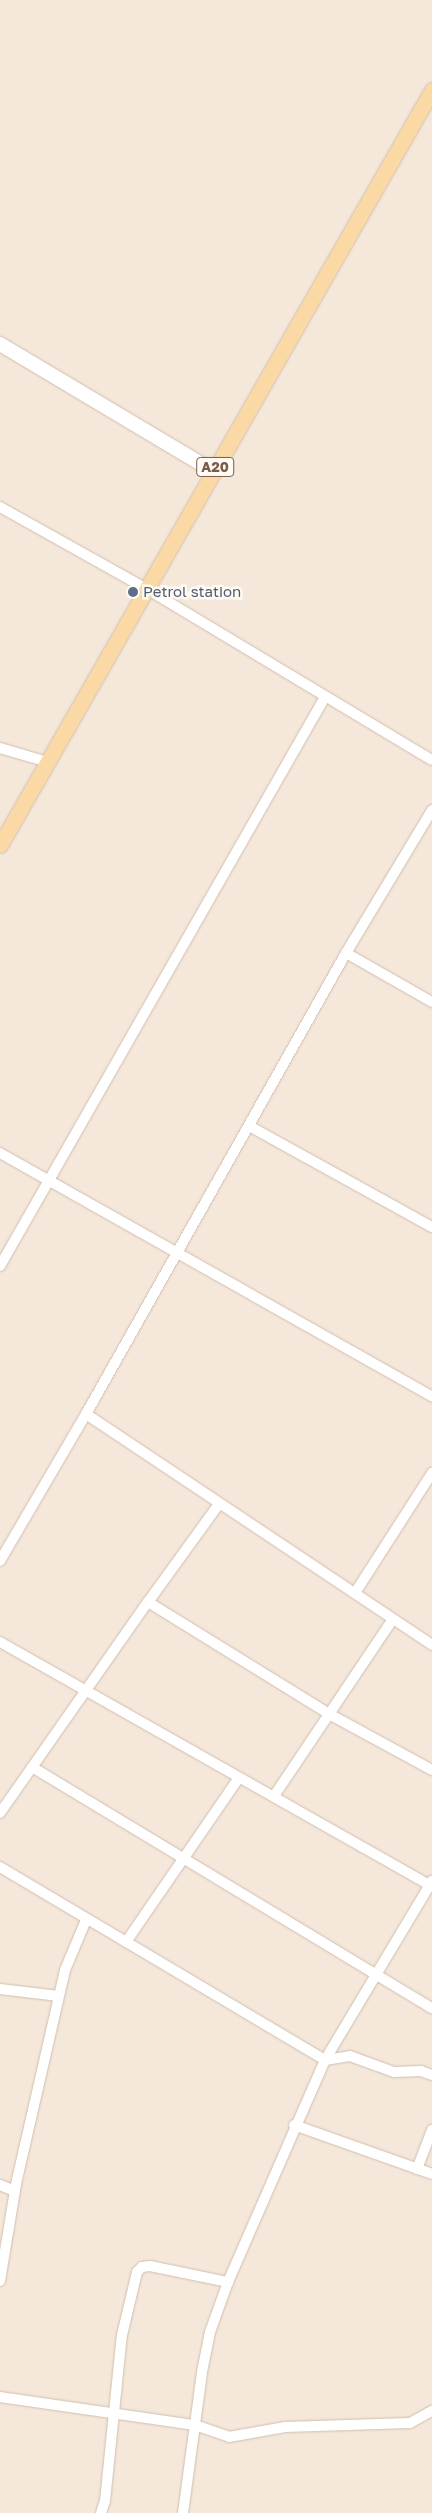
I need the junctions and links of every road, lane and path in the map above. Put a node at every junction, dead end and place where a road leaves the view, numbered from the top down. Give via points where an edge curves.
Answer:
1 (432, 90) edge
2 (0, 344) edge
3 (213, 470) junction
4 (0, 507) edge
5 (147, 589) junction
6 (325, 697) junction
7 (0, 748) edge
8 (432, 760) edge
9 (48, 762) junction
10 (432, 810) edge
11 (0, 845) edge
12 (346, 953) junction
13 (432, 1002) edge
14 (249, 1126) junction
15 (0, 1152) edge
16 (49, 1181) junction
17 (432, 1227) edge
18 (179, 1252) junction
19 (0, 1266) edge
20 (432, 1396) edge
21 (86, 1414) junction
22 (432, 1473) edge
23 (219, 1504) junction
24 (0, 1561) edge
25 (355, 1593) junction
26 (148, 1602) junction
27 (393, 1619) junction
28 (0, 1642) edge
29 (432, 1645) edge
30 (88, 1690) junction
31 (329, 1714) junction
32 (32, 1767) junction
33 (432, 1770) edge
34 (238, 1779) junction
35 (274, 1796) junction
36 (0, 1813) edge
37 (184, 1858) junction
38 (0, 1868) edge
39 (431, 1884) edge
40 (86, 1920) junction
41 (126, 1942) junction
42 (375, 1976) junction
43 (0, 1989) edge
44 (59, 1996) junction
45 (432, 2008) edge
46 (325, 2060) junction
47 (432, 2074) edge
48 (294, 2125) junction
49 (432, 2130) edge
50 (417, 2169) junction
51 (432, 2174) edge
52 (0, 2185) edge
53 (15, 2191) junction
54 (0, 2282) edge
55 (228, 2282) junction
56 (0, 2397) edge
57 (432, 2411) edge
58 (114, 2415) junction
59 (195, 2424) junction
60 (101, 2513) edge
61 (183, 2513) edge

1 - 3 main road, A20
2 - 3 street
3 - 5 main road, A20
4 - 5 street
5 - 6 street
5 - 9 main road, A20
6 - 8 street
6 - 16 street
7 - 9 street
9 - 11 main road, A20
10 - 12 street
12 - 13 street
12 - 14 street
14 - 17 street
14 - 18 street
15 - 16 street
16 - 18 street
16 - 19 street
18 - 20 street
18 - 21 street
21 - 23 street
21 - 24 street
22 - 25 street
23 - 25 street
23 - 26 street
25 - 27 street
26 - 30 street
26 - 31 street
27 - 29 street
27 - 31 street
28 - 30 street
30 - 32 street
30 - 34 street
31 - 33 street
31 - 35 street
32 - 36 street
32 - 37 street
34 - 35 street
34 - 37 street
35 - 39 street
37 - 41 street
37 - 42 street
38 - 40 street
39 - 42 street
40 - 41 street
40 - 44 street via 65,1970
41 - 46 street
42 - 45 street
42 - 46 street
43 - 44 street
44 - 53 street
46 - 47 street via 350,2056 394,2072
46 - 48 street
48 - 50 street
48 - 55 street
49 - 50 street
50 - 51 street
52 - 53 street
53 - 54 street
55 - 58 street via 150,2266 137,2272 122,2335
55 - 59 street via 210,2332
56 - 58 street
57 - 59 street via 410,2423 285,2427 229,2437
58 - 59 street
58 - 60 street
59 - 61 street

